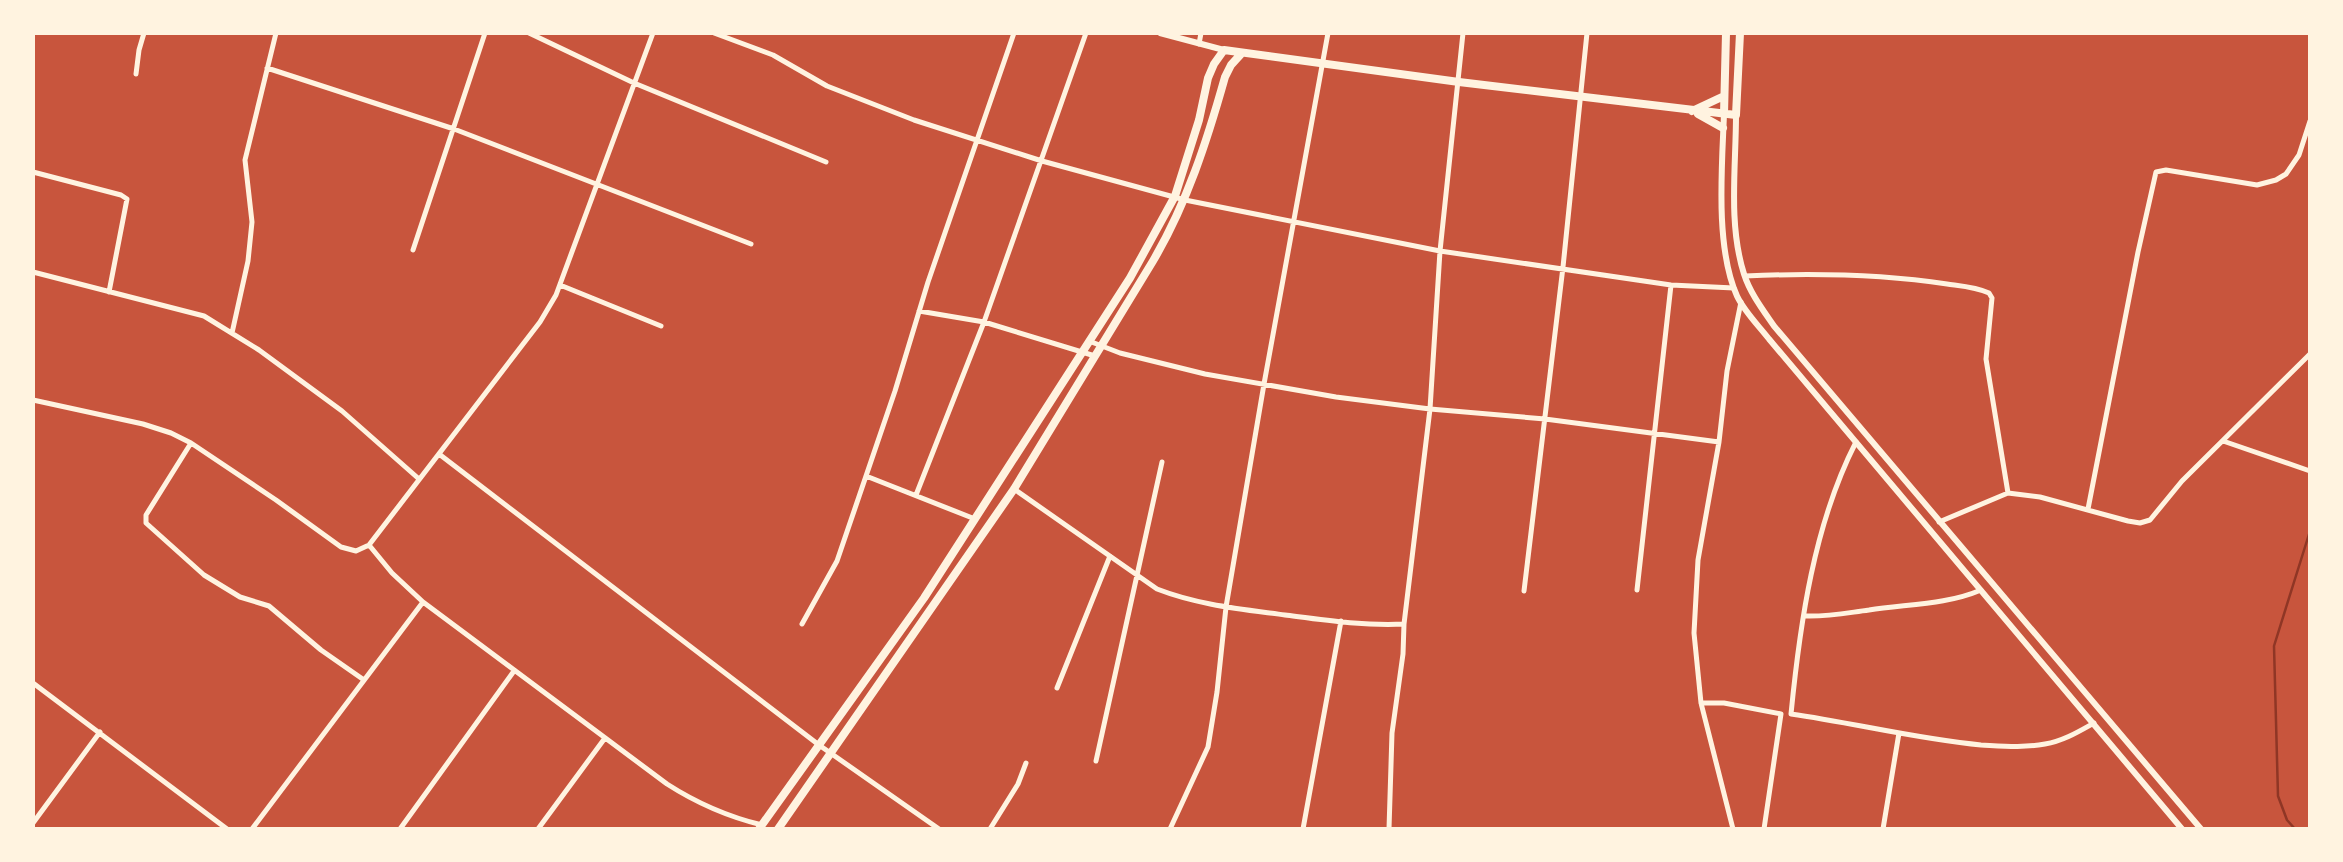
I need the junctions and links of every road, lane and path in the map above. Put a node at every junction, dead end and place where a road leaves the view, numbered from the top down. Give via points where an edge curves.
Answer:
1 (144, 33) edge
2 (276, 33) edge
3 (485, 33) edge
4 (529, 33) edge
5 (653, 33) edge
6 (714, 33) edge
7 (1014, 33) edge
8 (1086, 33) edge
9 (1160, 33) edge
10 (1201, 33) edge
11 (1328, 33) edge
12 (1463, 33) edge
13 (1587, 33) edge
14 (1726, 33) edge
15 (1740, 33) edge
16 (1199, 44) junction
17 (1224, 51) junction
18 (1241, 54) junction
19 (1324, 64) junction
20 (267, 68) junction
21 (136, 74) dead end
22 (1459, 82) junction
23 (634, 83) junction
24 (1580, 96) junction
25 (1724, 96) junction
26 (1692, 111) junction
27 (1724, 114) junction
28 (1736, 116) junction
29 (2310, 121) edge
30 (1723, 128) junction
31 (454, 129) junction
32 (978, 141) junction
33 (1042, 161) junction
34 (826, 162) dead end
35 (33, 172) edge
36 (597, 186) junction
37 (1175, 196) junction
38 (1185, 200) junction
39 (1294, 221) junction
40 (751, 244) dead end
41 (413, 250) dead end
42 (1440, 251) junction
43 (1563, 267) junction
44 (33, 272) edge
45 (1745, 276) junction
46 (560, 285) junction
47 (1671, 285) junction
48 (1734, 288) junction
49 (109, 292) junction
50 (1741, 302) junction
51 (919, 311) junction
52 (984, 322) junction
53 (661, 326) dead end
54 (232, 333) junction
55 (1089, 341) junction
56 (1101, 346) junction
57 (1083, 352) junction
58 (2310, 354) edge
59 (1096, 356) junction
60 (1264, 384) junction
61 (33, 400) edge
62 (1430, 409) junction
63 (1545, 419) junction
64 (1653, 433) junction
65 (2223, 441) junction
66 (1719, 442) junction
67 (1856, 442) junction
68 (191, 443) junction
69 (439, 454) junction
70 (1162, 462) dead end
71 (2310, 471) edge
72 (866, 476) junction
73 (419, 479) junction
74 (1014, 489) junction
75 (2008, 493) junction
76 (916, 495) junction
77 (2088, 509) junction
78 (975, 519) junction
79 (1939, 522) junction
80 (369, 545) junction
81 (1110, 555) junction
82 (1138, 575) junction
83 (1637, 590) dead end
84 (1981, 590) junction
85 (1524, 591) dead end
86 (423, 602) junction
87 (1226, 607) junction
88 (1804, 616) junction
89 (1341, 621) junction
90 (802, 624) dead end
91 (1404, 624) junction
92 (514, 671) junction
93 (365, 680) junction
94 (33, 683) edge
95 (1057, 688) dead end
96 (1701, 703) junction
97 (1781, 714) junction
98 (1791, 714) junction
99 (2094, 723) junction
100 (100, 732) junction
101 (1899, 733) junction
102 (605, 738) junction
103 (819, 745) junction
104 (830, 753) junction
105 (1096, 761) dead end
106 (1026, 763) dead end
107 (33, 822) edge
108 (760, 827) edge
109 (227, 829) edge
110 (252, 829) edge
111 (400, 829) edge
112 (538, 829) edge
113 (778, 829) edge
114 (939, 829) edge
115 (990, 829) edge
116 (1170, 829) edge
117 (1303, 829) edge
118 (1389, 829) edge
119 (1733, 829) edge
120 (1764, 829) edge
121 (1883, 829) edge
122 (2182, 829) edge
123 (2201, 829) edge

1 - 21 street
2 - 20 street
3 - 31 street
4 - 23 street
5 - 23 street
6 - 32 street via 773,55 837,90
7 - 32 street
8 - 33 street
9 - 16 street
10 - 16 street
11 - 19 street
12 - 22 street
13 - 24 street
14 - 25 main road
15 - 28 main road
16 - 17 street
17 - 18 main road
17 - 37 main road via 1208,78
18 - 19 main road
18 - 38 main road via 1225,77
19 - 22 main road
19 - 39 street
20 - 31 street
20 - 54 street via 245,160 252,222
22 - 24 main road
22 - 42 street
23 - 34 street
23 - 36 street
24 - 26 main road
24 - 43 street
25 - 26 main road
25 - 27 main road
26 - 27 main road
26 - 30 main road
27 - 28 main road
27 - 30 street
28 - 45 street via 1735,219
29 - 77 street via 2299,155 2276,180 2257,185 2165,170 2156,173
30 - 48 street via 1723,215
31 - 36 street
31 - 41 street
32 - 33 street
32 - 51 street
33 - 37 street
33 - 52 street
35 - 49 street via 127,199
36 - 40 street
36 - 46 street
37 - 38 street
37 - 55 main road
38 - 39 street
38 - 56 main road
39 - 42 street
39 - 60 street
42 - 43 street
42 - 62 street
43 - 47 street
43 - 63 street
44 - 49 street
45 - 75 street via 1870,277 1989,293 1986,359
45 - 79 street via 1774,326
46 - 53 street
46 - 69 street via 540,322
47 - 48 street
47 - 64 street
48 - 50 street
49 - 54 street via 199,314
50 - 66 street
50 - 67 street
51 - 52 street
51 - 72 street
52 - 57 street
52 - 76 street
54 - 73 street via 342,411
55 - 56 street
55 - 57 main road
56 - 59 main road
56 - 60 street via 1205,374
57 - 59 street
57 - 78 main road
58 - 65 street
59 - 74 main road
60 - 62 street
60 - 87 street
61 - 68 street via 143,424
62 - 63 street
62 - 91 street
63 - 64 street
63 - 85 street
64 - 66 street
64 - 83 street
65 - 71 street
65 - 77 street via 2150,520 2128,521
66 - 96 street via 1695,603
67 - 84 street
67 - 88 street via 1839,474
68 - 80 street via 341,547 351,551
68 - 93 street via 146,515 146,523 204,575 240,597 268,606
69 - 73 street
69 - 103 street
70 - 82 street
72 - 76 street
72 - 90 street via 837,561
73 - 80 street
74 - 81 street
74 - 104 main road
75 - 77 street
75 - 79 street
76 - 78 street
78 - 103 main road
79 - 123 street
80 - 86 street
81 - 82 street
81 - 95 street
82 - 87 street via 1177,597
82 - 105 street
84 - 88 street via 1945,601 1829,617
84 - 99 street
86 - 92 street
86 - 93 street
87 - 89 street
87 - 116 street via 1208,747
88 - 98 street
89 - 91 street
89 - 117 street
91 - 118 street via 1392,733
92 - 102 street
92 - 111 street
93 - 110 street
94 - 100 street
96 - 97 street
96 - 119 street
97 - 98 street
97 - 120 street
98 - 101 street
99 - 101 street via 2058,741 2010,747
99 - 122 street
100 - 107 street
100 - 109 street
101 - 121 street
102 - 108 street via 685,796
102 - 112 street
103 - 104 street
103 - 108 main road
104 - 113 main road
104 - 114 street
106 - 115 street

